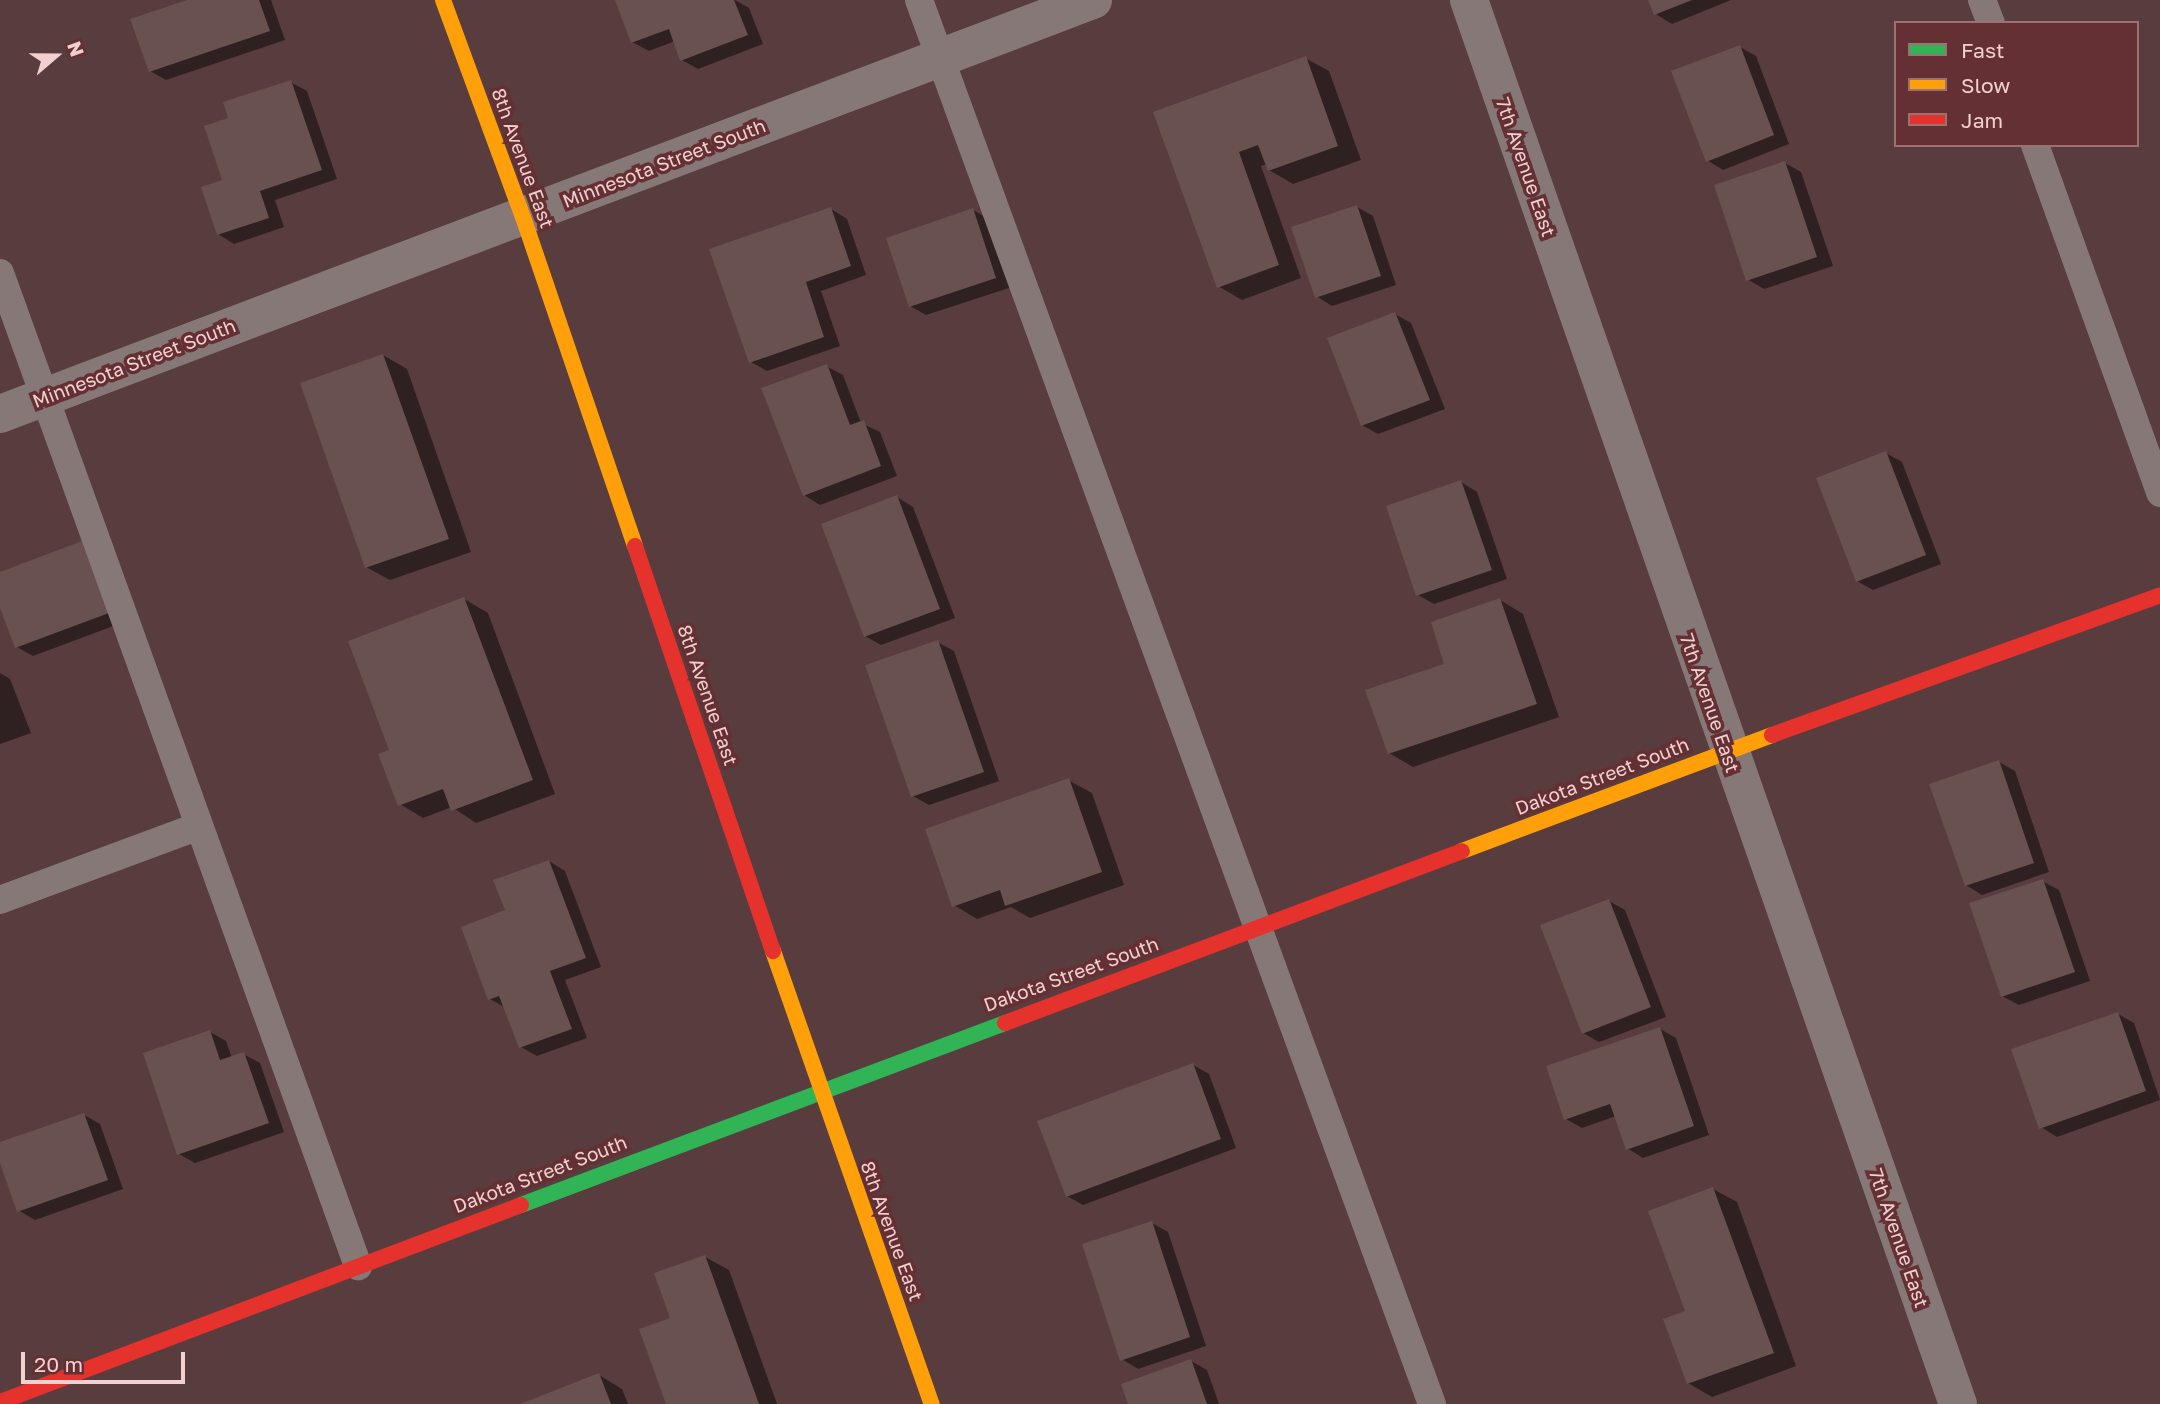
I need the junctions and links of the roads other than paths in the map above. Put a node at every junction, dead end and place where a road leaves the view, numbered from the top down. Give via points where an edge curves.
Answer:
1 (443, 0) edge
2 (919, 0) edge
3 (1093, 0) edge
4 (1469, 0) edge
5 (1982, 0) edge
6 (1989, 21) edge
7 (940, 58) junction
8 (2036, 147) edge
9 (523, 217) junction
10 (0, 273) edge
11 (45, 397) junction
12 (0, 414) edge
13 (2160, 493) edge
14 (2160, 595) edge
15 (1727, 751) junction
16 (200, 826) junction
17 (0, 901) edge
18 (1260, 926) junction
19 (820, 1090) junction
20 (358, 1266) junction
21 (0, 1402) edge
22 (932, 1404) edge
23 (1433, 1404) edge
24 (1958, 1404) edge

1 - 9 street, 8th Avenue East
2 - 7 lane
3 - 7 street, Minnesota Street South
4 - 15 street, 7th Avenue East
5 - 6 lane
7 - 9 street, Minnesota Street South
7 - 18 lane
8 - 13 lane
9 - 11 street, Minnesota Street South
9 - 19 street, 8th Avenue East
10 - 11 lane
11 - 12 street, Minnesota Street South
11 - 16 lane
14 - 15 street, Dakota Street South
15 - 18 street, Dakota Street South
15 - 24 street, 7th Avenue East
16 - 17 lane
16 - 20 lane
18 - 19 street, Dakota Street South
18 - 23 lane
19 - 20 street, Dakota Street South
19 - 22 street, 8th Avenue East
20 - 21 street, Dakota Street South

